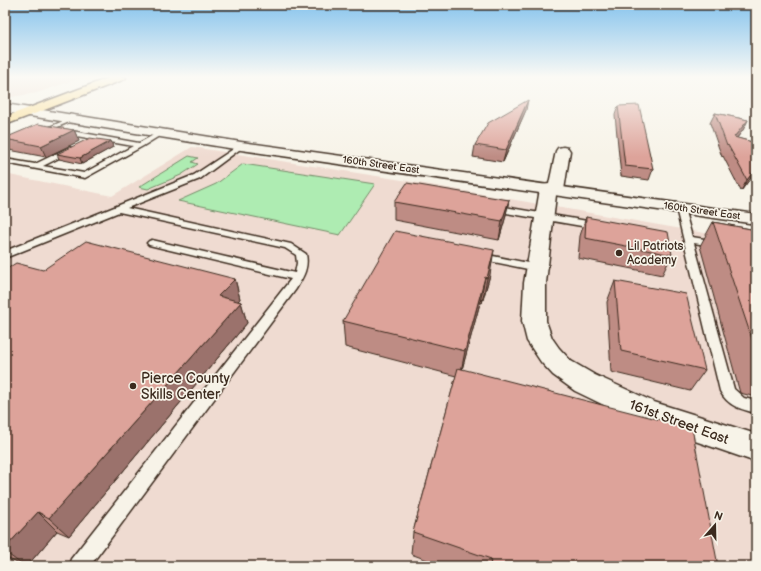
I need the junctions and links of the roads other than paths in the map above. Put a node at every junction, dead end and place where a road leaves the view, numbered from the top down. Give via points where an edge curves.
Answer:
1 (26, 104) edge
2 (50, 104) edge
3 (5, 112) edge
4 (28, 112) junction
5 (72, 119) junction
6 (161, 133) junction
7 (96, 137) junction
8 (141, 145) junction
9 (241, 146) junction
10 (563, 151) dead end
11 (5, 161) edge
12 (34, 167) junction
13 (552, 190) junction
14 (485, 207) edge
15 (680, 208) junction
16 (118, 209) junction
17 (544, 217) junction
18 (756, 219) edge
19 (612, 228) edge
20 (688, 240) junction
21 (152, 243) dead end
22 (726, 246) edge
23 (5, 255) edge
24 (470, 255) edge
25 (538, 268) junction
26 (298, 277) junction
27 (756, 407) edge
28 (756, 448) edge
29 (78, 566) edge

1 - 3 main road
2 - 4 main road
3 - 4 main road, 160th Street East
4 - 5 main road, 160th Street East
5 - 6 main road, 160th Street East
5 - 7 lane via 45,130
6 - 8 lane
6 - 9 main road, 160th Street East
7 - 8 lane
7 - 12 lane
8 - 12 lane via 85,176
9 - 13 main road, 160th Street East
9 - 16 lane via 197,177
10 - 13 main road, 161st Street East
11 - 12 lane
13 - 15 main road, 160th Street East
13 - 17 main road, 161st Street East
14 - 17 lane
15 - 18 main road, 160th Street East
15 - 20 lane
16 - 23 lane
16 - 26 lane via 288,246 301,254 303,260
17 - 19 lane
17 - 25 main road, 161st Street East
20 - 22 lane
20 - 27 lane via 727,391 738,403
21 - 26 lane
24 - 25 lane
25 - 28 main road, 161st Street East via 534,321 540,341 562,368 585,383 647,412
26 - 29 lane

